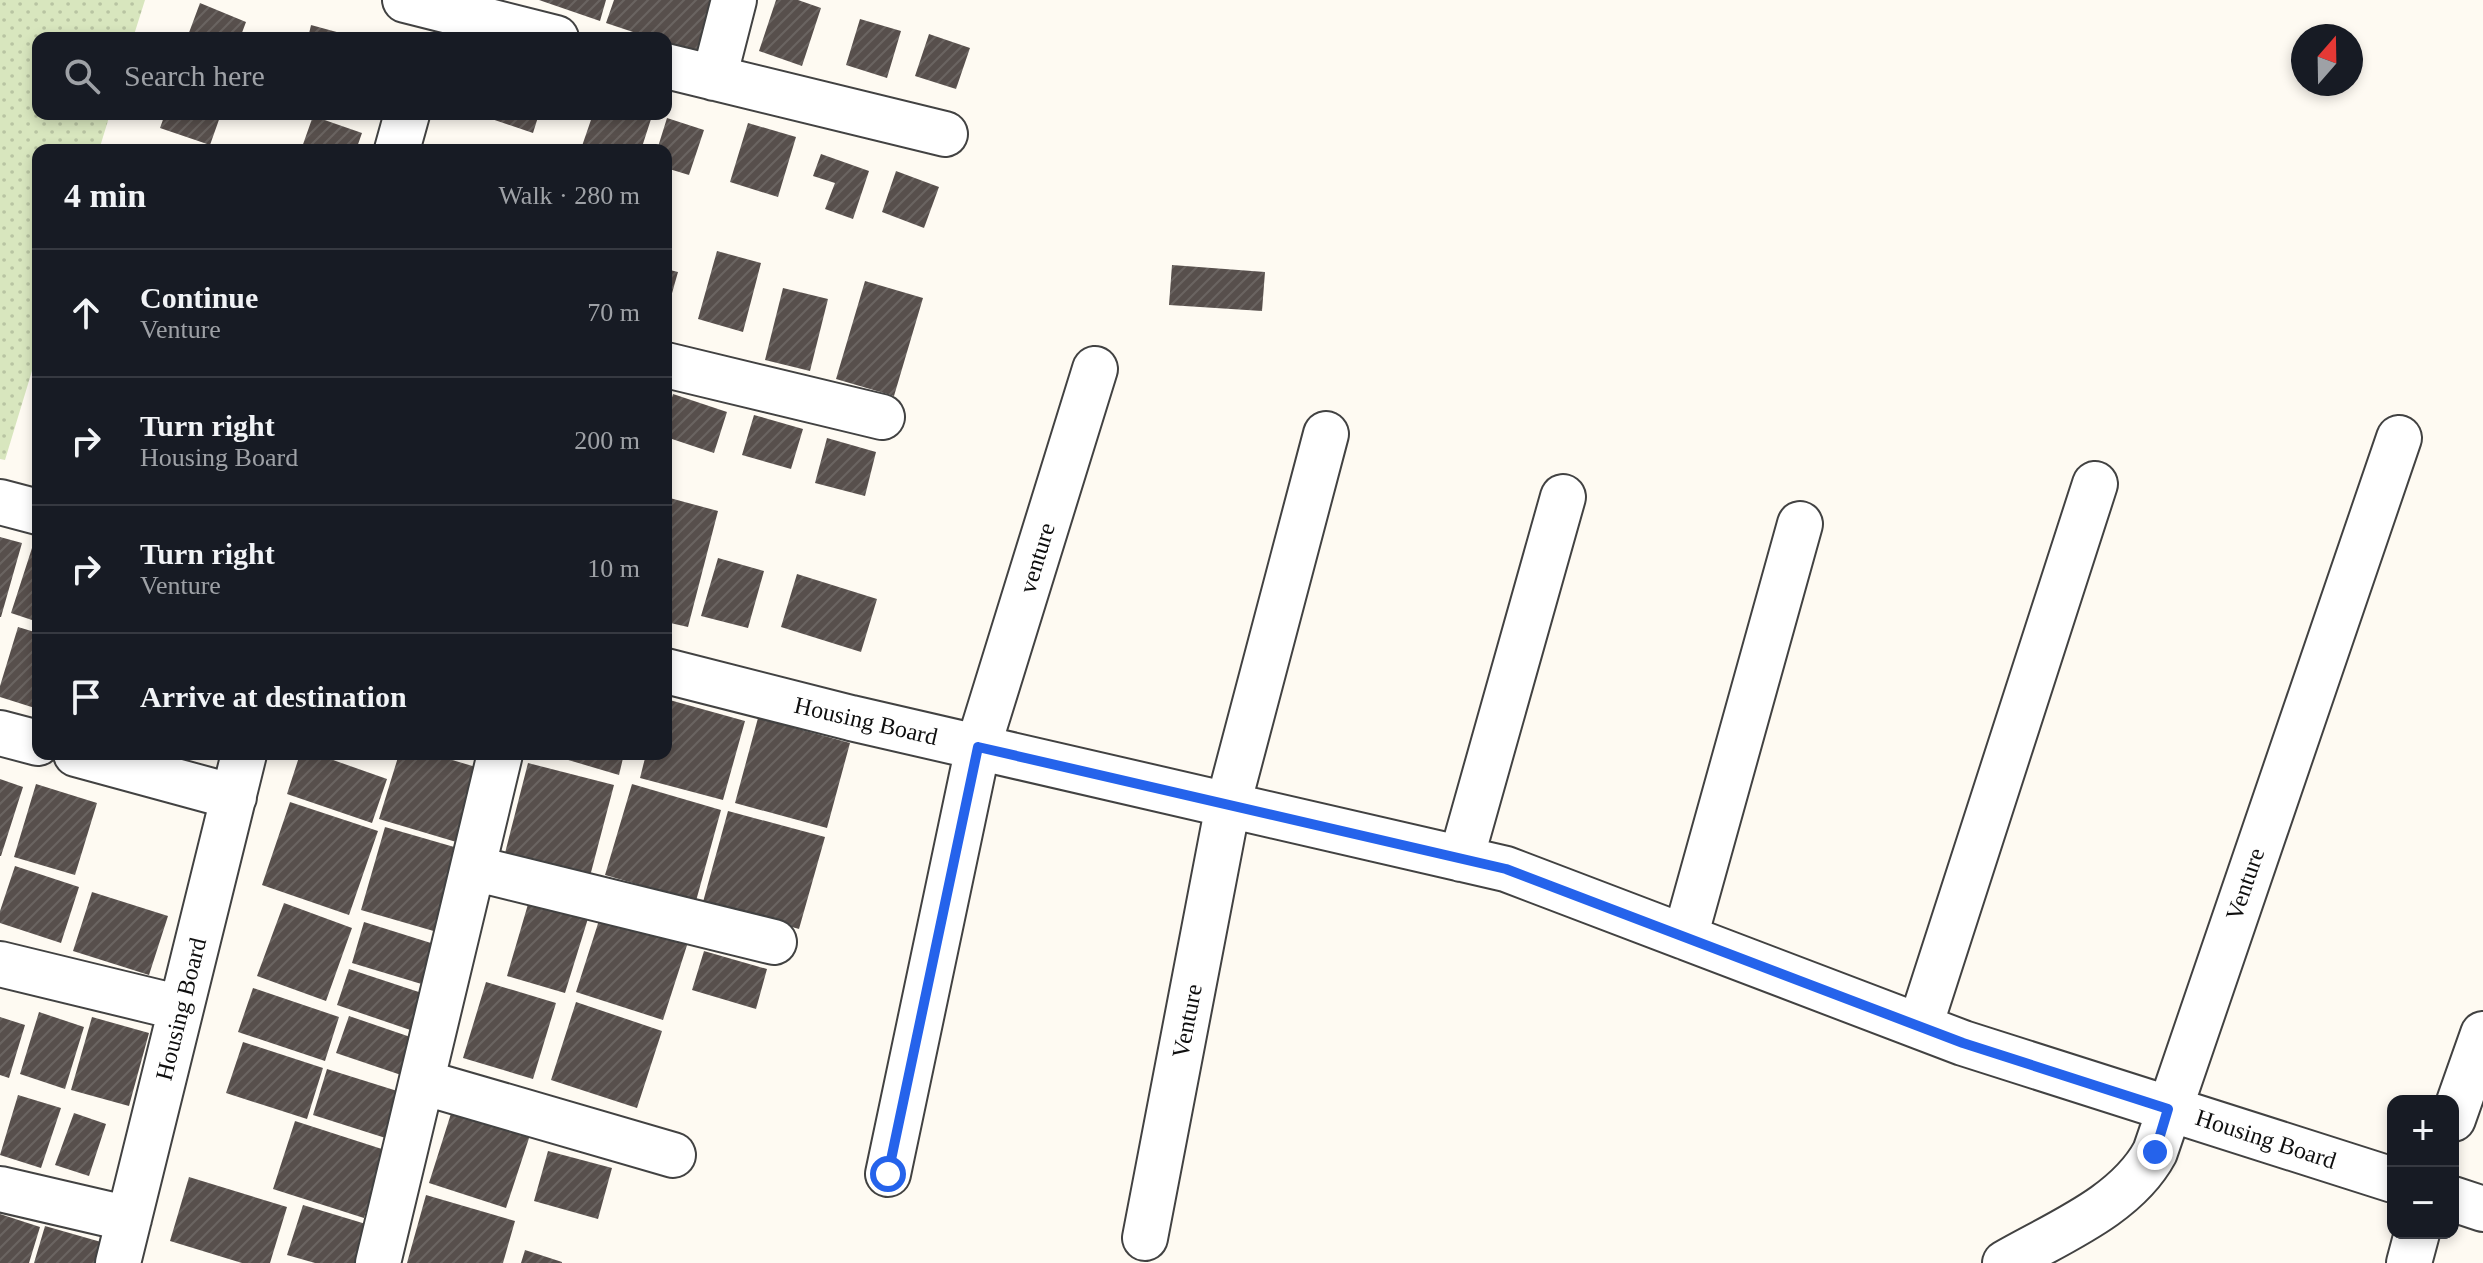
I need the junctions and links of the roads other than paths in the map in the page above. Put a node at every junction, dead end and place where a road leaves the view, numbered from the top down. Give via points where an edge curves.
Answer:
1 (734, 0) edge
2 (426, 11) edge
3 (527, 32) edge
4 (672, 68) edge
5 (714, 78) junction
6 (405, 120) edge
7 (945, 134) dead end
8 (399, 144) edge
9 (672, 366) edge
10 (1095, 369) dead end
11 (882, 417) dead end
12 (1326, 434) dead end
13 (2399, 438) dead end
14 (2095, 484) dead end
15 (1563, 497) dead end
16 (0, 502) edge
17 (32, 510) edge
18 (1800, 524) dead end
19 (672, 672) edge
20 (0, 733) edge
21 (32, 741) edge
22 (978, 747) junction
23 (98, 760) edge
24 (243, 760) edge
25 (499, 760) edge
26 (234, 797) junction
27 (1228, 805) junction
28 (1461, 859) junction
29 (473, 868) junction
30 (1685, 937) junction
31 (774, 942) dead end
32 (0, 964) edge
33 (181, 1008) junction
34 (1920, 1026) junction
35 (2483, 1034) edge
36 (422, 1082) junction
37 (2459, 1102) edge
38 (2168, 1109) junction
39 (673, 1155) dead end
40 (888, 1174) dead end
41 (2387, 1178) edge
42 (0, 1189) edge
43 (2459, 1201) edge
44 (2483, 1209) edge
45 (129, 1219) junction
46 (1145, 1238) dead end
47 (2415, 1239) edge
48 (118, 1263) edge
49 (378, 1263) edge
50 (2005, 1263) edge
51 (2409, 1263) edge

1 - 5 street
2 - 3 street
4 - 5 street
5 - 7 street
6 - 8 street
9 - 11 street
10 - 22 street, venture
12 - 27 street
13 - 38 street, Venture
14 - 34 street
15 - 28 street
16 - 17 street
18 - 30 street
19 - 22 street, Housing Board
20 - 21 street
22 - 27 street, Housing Board
22 - 40 street
23 - 26 street
24 - 26 street, Housing Board
25 - 29 street
26 - 33 street, Housing Board
27 - 28 street, Housing Board
27 - 46 street, Venture
28 - 30 street, Housing Board via 1506,869
29 - 31 street
29 - 36 street
30 - 34 street, Housing Board
32 - 33 street
33 - 45 street, Housing Board
34 - 38 street, Housing Board
35 - 37 street
36 - 39 street
36 - 49 street
38 - 41 street, Housing Board
38 - 50 street, Venture via 2155,1152 2119,1198
42 - 45 street
43 - 44 street
45 - 48 street, Housing Board
47 - 51 street

